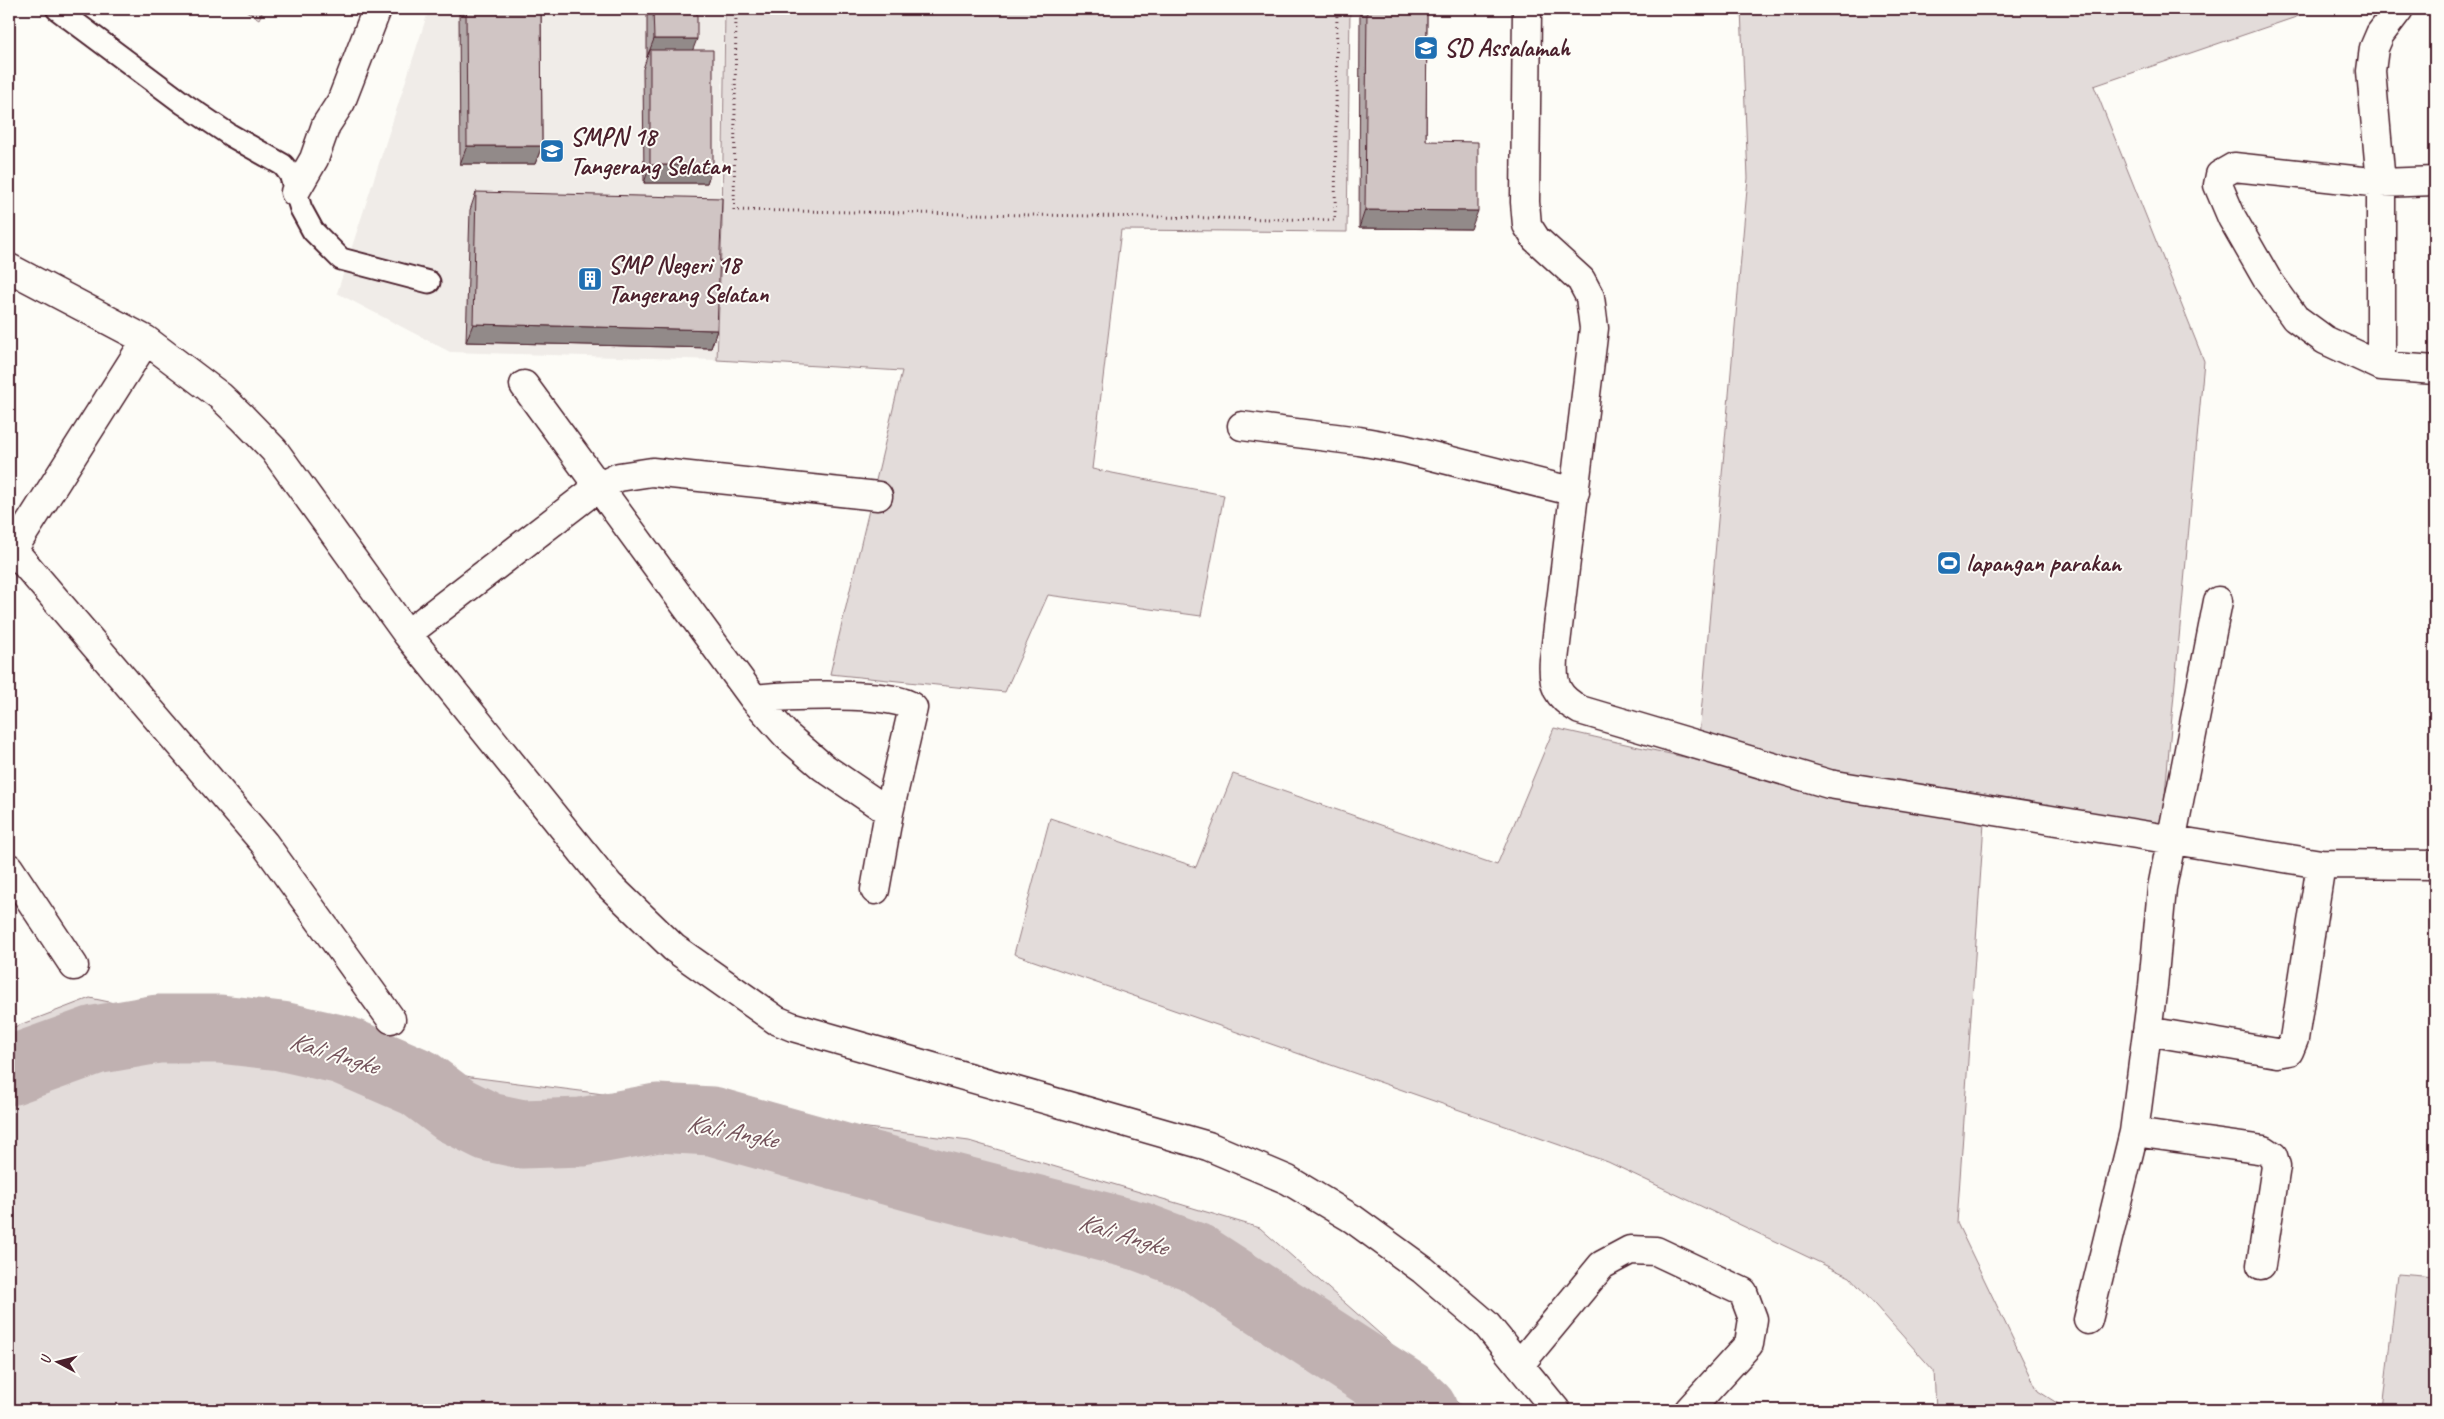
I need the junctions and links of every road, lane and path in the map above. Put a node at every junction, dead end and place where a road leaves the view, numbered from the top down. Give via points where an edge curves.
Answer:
1 (57, 9) edge
2 (377, 9) edge
3 (736, 9) edge
4 (1337, 9) edge
5 (1527, 9) edge
6 (2399, 9) edge
7 (2435, 181) edge
8 (2381, 183) junction
9 (295, 192) junction
10 (9, 268) edge
11 (429, 282) dead end
12 (146, 340) junction
13 (2381, 366) junction
14 (2435, 370) edge
15 (524, 385) dead end
16 (1242, 426) dead end
17 (598, 487) junction
18 (1575, 492) junction
19 (878, 496) dead end
20 (11, 554) edge
21 (2218, 601) dead end
22 (407, 634) junction
23 (754, 699) junction
24 (889, 812) junction
25 (2172, 841) junction
26 (2321, 864) junction
27 (2435, 865) edge
28 (10, 873) edge
29 (875, 890) dead end
30 (74, 966) dead end
31 (391, 1019) dead end
32 (2148, 1031) junction
33 (2134, 1132) junction
34 (2261, 1265) dead end
35 (2088, 1320) dead end
36 (1520, 1364) junction
37 (1556, 1410) edge
38 (1689, 1410) edge

1 - 9 lane via 230,136 283,165 290,174
2 - 9 street via 342,102 326,126 314,159
3 - 4 path via 734,210 1335,220
5 - 18 street via 1527,225 1536,239 1581,280 1590,297 1594,328
6 - 8 street via 2380,34 2372,59
7 - 8 street
8 - 13 street
8 - 13 street via 2234,167 2220,175 2218,186 2232,218 2267,279 2295,318 2325,340
9 - 11 lane via 313,231 341,259
10 - 12 street
12 - 20 street
12 - 22 street via 220,396 274,450
13 - 14 street
15 - 17 street
16 - 18 street via 1404,449
17 - 19 street via 633,473 652,472
17 - 22 street
17 - 23 street
18 - 25 street via 1553,677 1557,691 1566,703 1580,710 1829,784
20 - 31 street via 264,843
21 - 25 street
22 - 36 street via 609,885 674,948 776,1020 815,1035 1208,1146 1288,1180 1353,1219 1424,1270 1486,1324
23 - 24 street via 787,736 823,767
23 - 24 street via 806,694 910,704 914,713
24 - 29 street
25 - 26 street
25 - 32 street via 2162,888
26 - 27 street
26 - 32 street via 2294,1039 2289,1051 2277,1053
28 - 30 street
32 - 33 street
33 - 34 street via 2264,1150 2274,1156 2276,1166
33 - 35 street
36 - 37 street
36 - 38 street via 1602,1265 1630,1250 1656,1251 1743,1292 1754,1319 1749,1344

